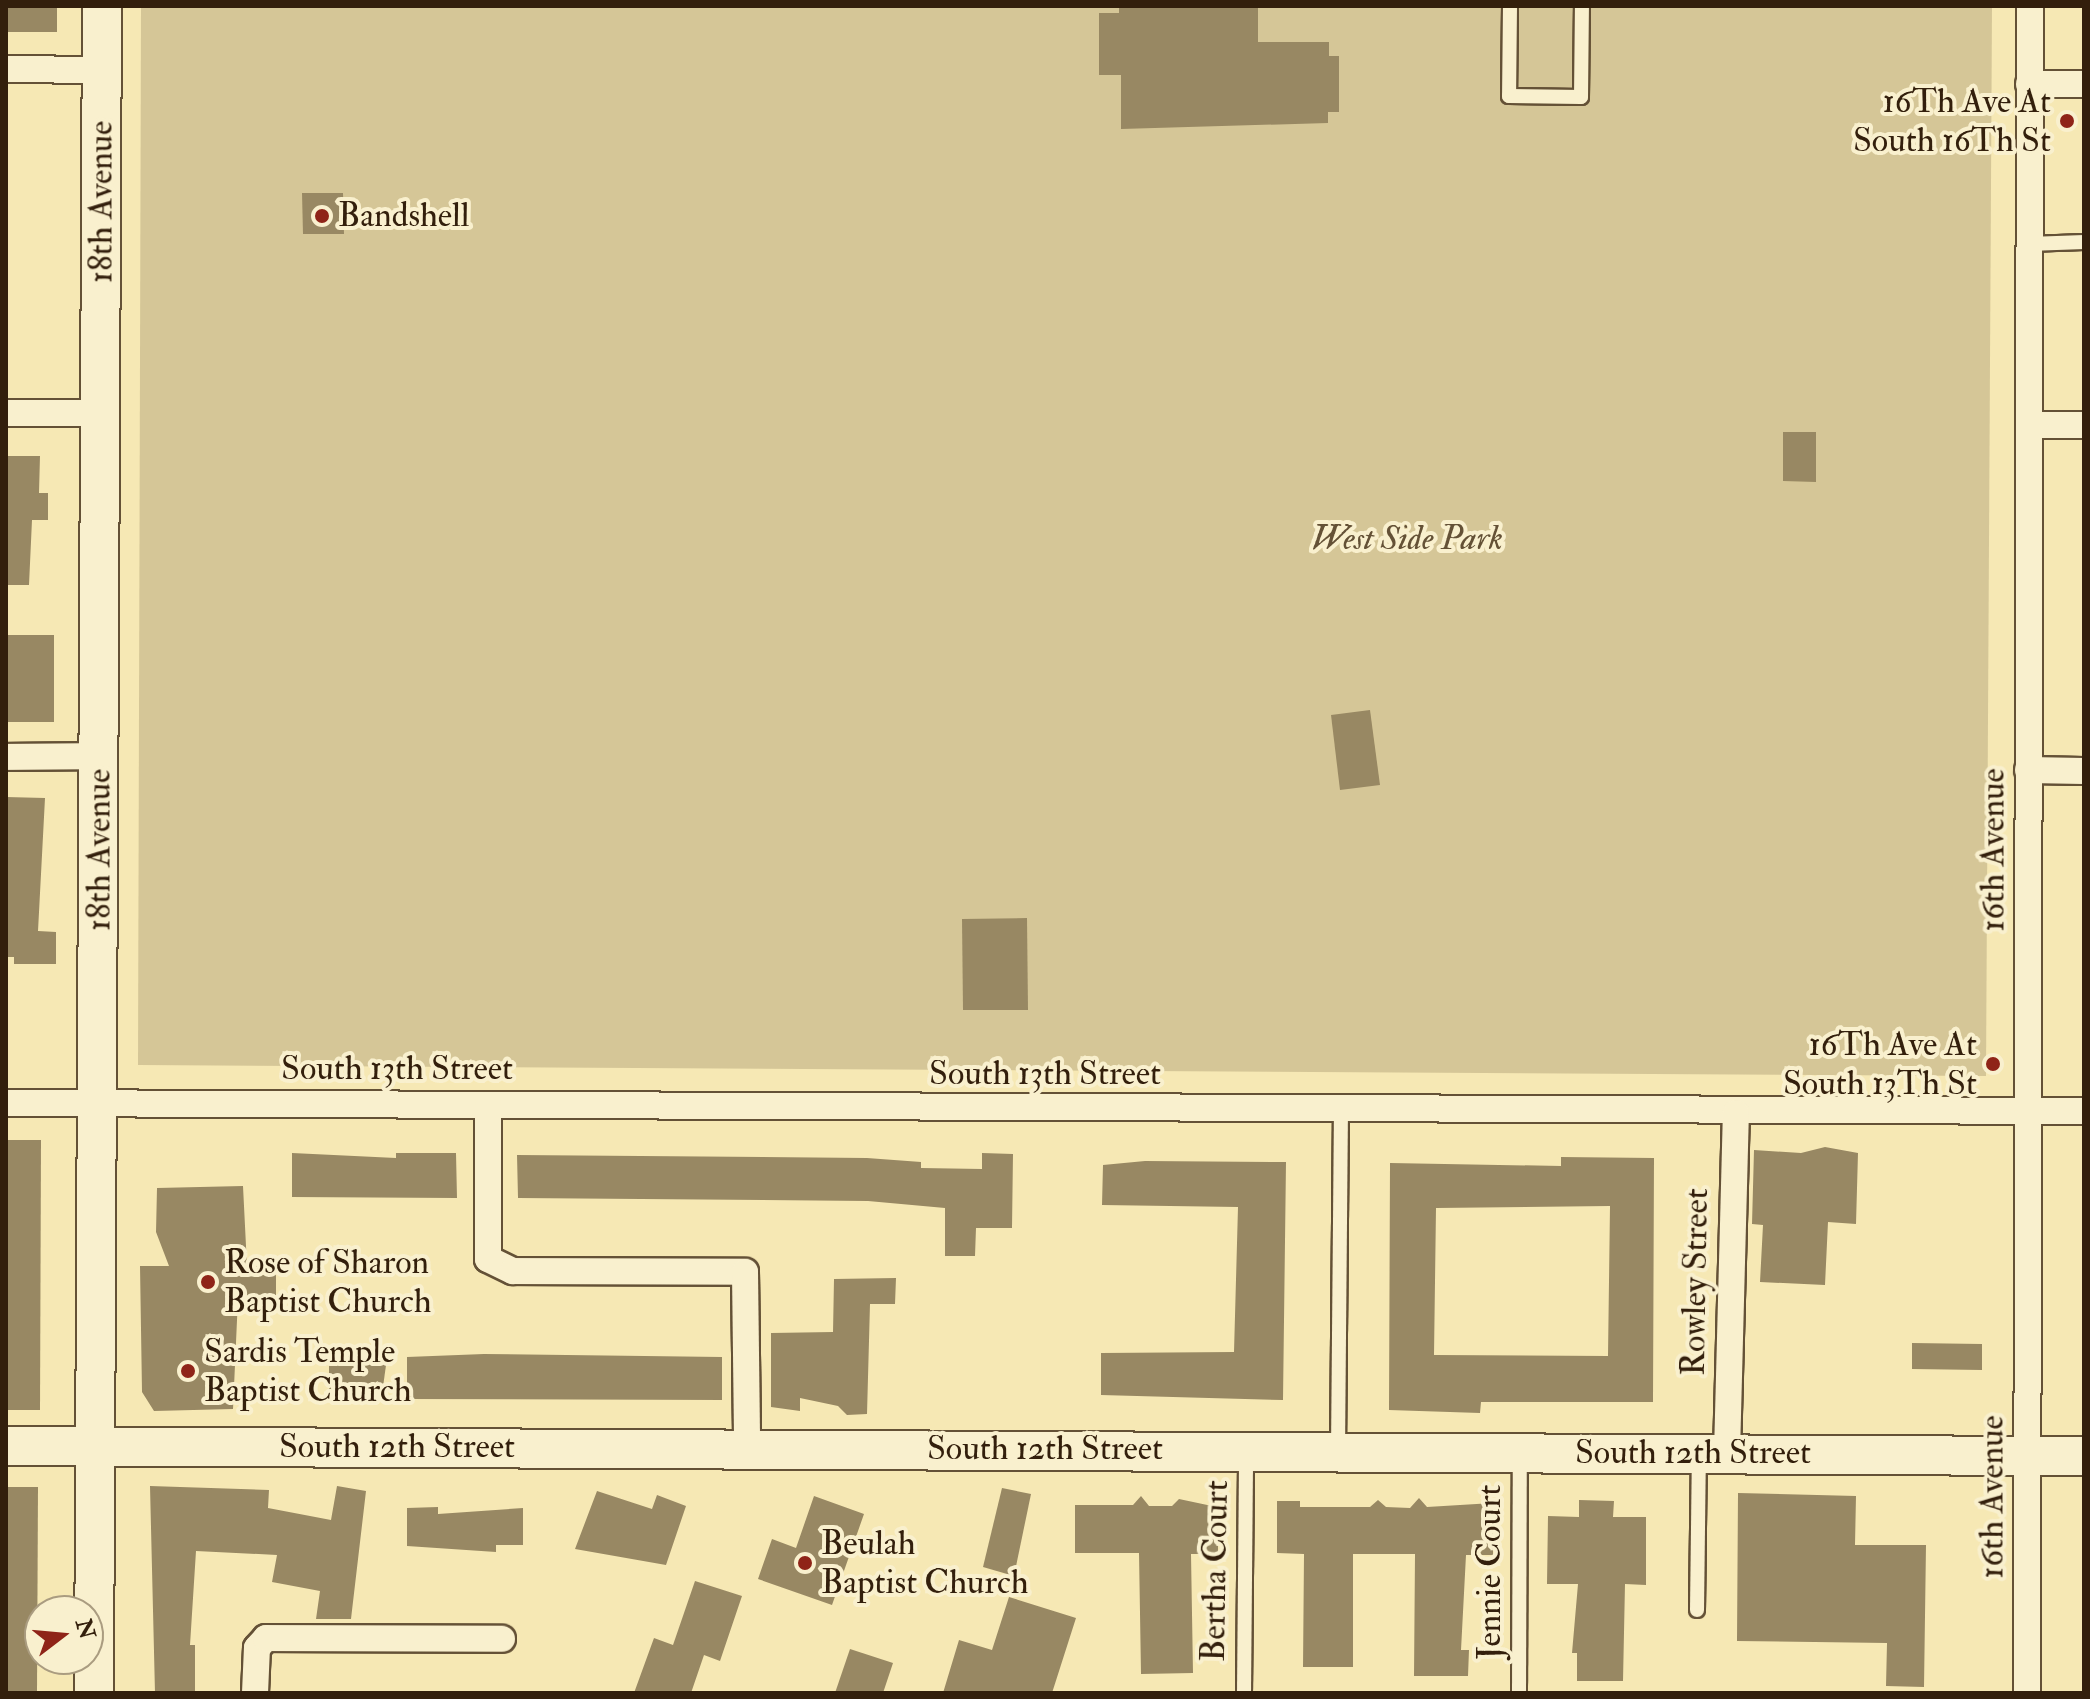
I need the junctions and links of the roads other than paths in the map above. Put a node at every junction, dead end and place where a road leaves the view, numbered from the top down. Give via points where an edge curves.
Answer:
1 (102, 6) edge
2 (1510, 6) edge
3 (1582, 6) edge
4 (2030, 6) edge
5 (6, 69) edge
6 (102, 70) junction
7 (2029, 84) junction
8 (2084, 84) edge
9 (2084, 242) edge
10 (2029, 244) junction
11 (6, 413) edge
12 (99, 413) junction
13 (2029, 425) junction
14 (2084, 425) edge
15 (99, 756) junction
16 (6, 757) edge
17 (2028, 770) junction
18 (2084, 771) edge
19 (6, 1103) edge
20 (97, 1103) junction
21 (488, 1105) junction
22 (2029, 1111) junction
23 (2084, 1111) edge
24 (1341, 1113) junction
25 (1736, 1113) junction
26 (6, 1446) edge
27 (96, 1447) junction
28 (747, 1447) junction
29 (1246, 1450) junction
30 (1338, 1450) junction
31 (1520, 1452) junction
32 (1713, 1453) junction
33 (2028, 1455) junction
34 (2084, 1456) edge
35 (1697, 1610) dead end
36 (502, 1639) dead end
37 (94, 1693) edge
38 (255, 1693) edge
39 (1244, 1693) edge
40 (1519, 1693) edge
41 (2027, 1693) edge

1 - 6 street, 18th Avenue
2 - 3 lane via 1509,96 1581,97
4 - 7 street, 16th Avenue
5 - 6 street
6 - 12 street, 18th Avenue
7 - 8 street
7 - 10 street, 16th Avenue
9 - 10 lane
10 - 13 street, 16th Avenue
11 - 12 street
12 - 15 street, 18th Avenue
13 - 14 street
13 - 17 street, 16th Avenue
15 - 16 street
15 - 20 street, 18th Avenue
17 - 18 street
17 - 22 street, 16th Avenue
19 - 20 street, South 13th Street
20 - 21 street, South 13th Street
20 - 27 street, 18th Avenue
21 - 24 street, South 13th Street
21 - 28 street via 488,1259 513,1271 745,1272
22 - 23 street, South 13th Street
22 - 25 street, South 13th Street
22 - 33 street, 16th Avenue
24 - 25 street, South 13th Street
24 - 30 lane
25 - 32 street, Rowley Street
26 - 27 street, South 12th Street
27 - 28 street, South 12th Street
27 - 37 street, 18th Avenue
28 - 29 street, South 12th Street
29 - 30 street, South 12th Street
29 - 39 lane, Bertha Court
30 - 31 street, South 12th Street
31 - 32 street, South 12th Street
31 - 40 lane, Jennie Court
32 - 33 street, South 12th Street
32 - 35 lane
33 - 34 street, South 12th Street
33 - 41 street, 16th Avenue
36 - 38 street via 266,1638 257,1648

